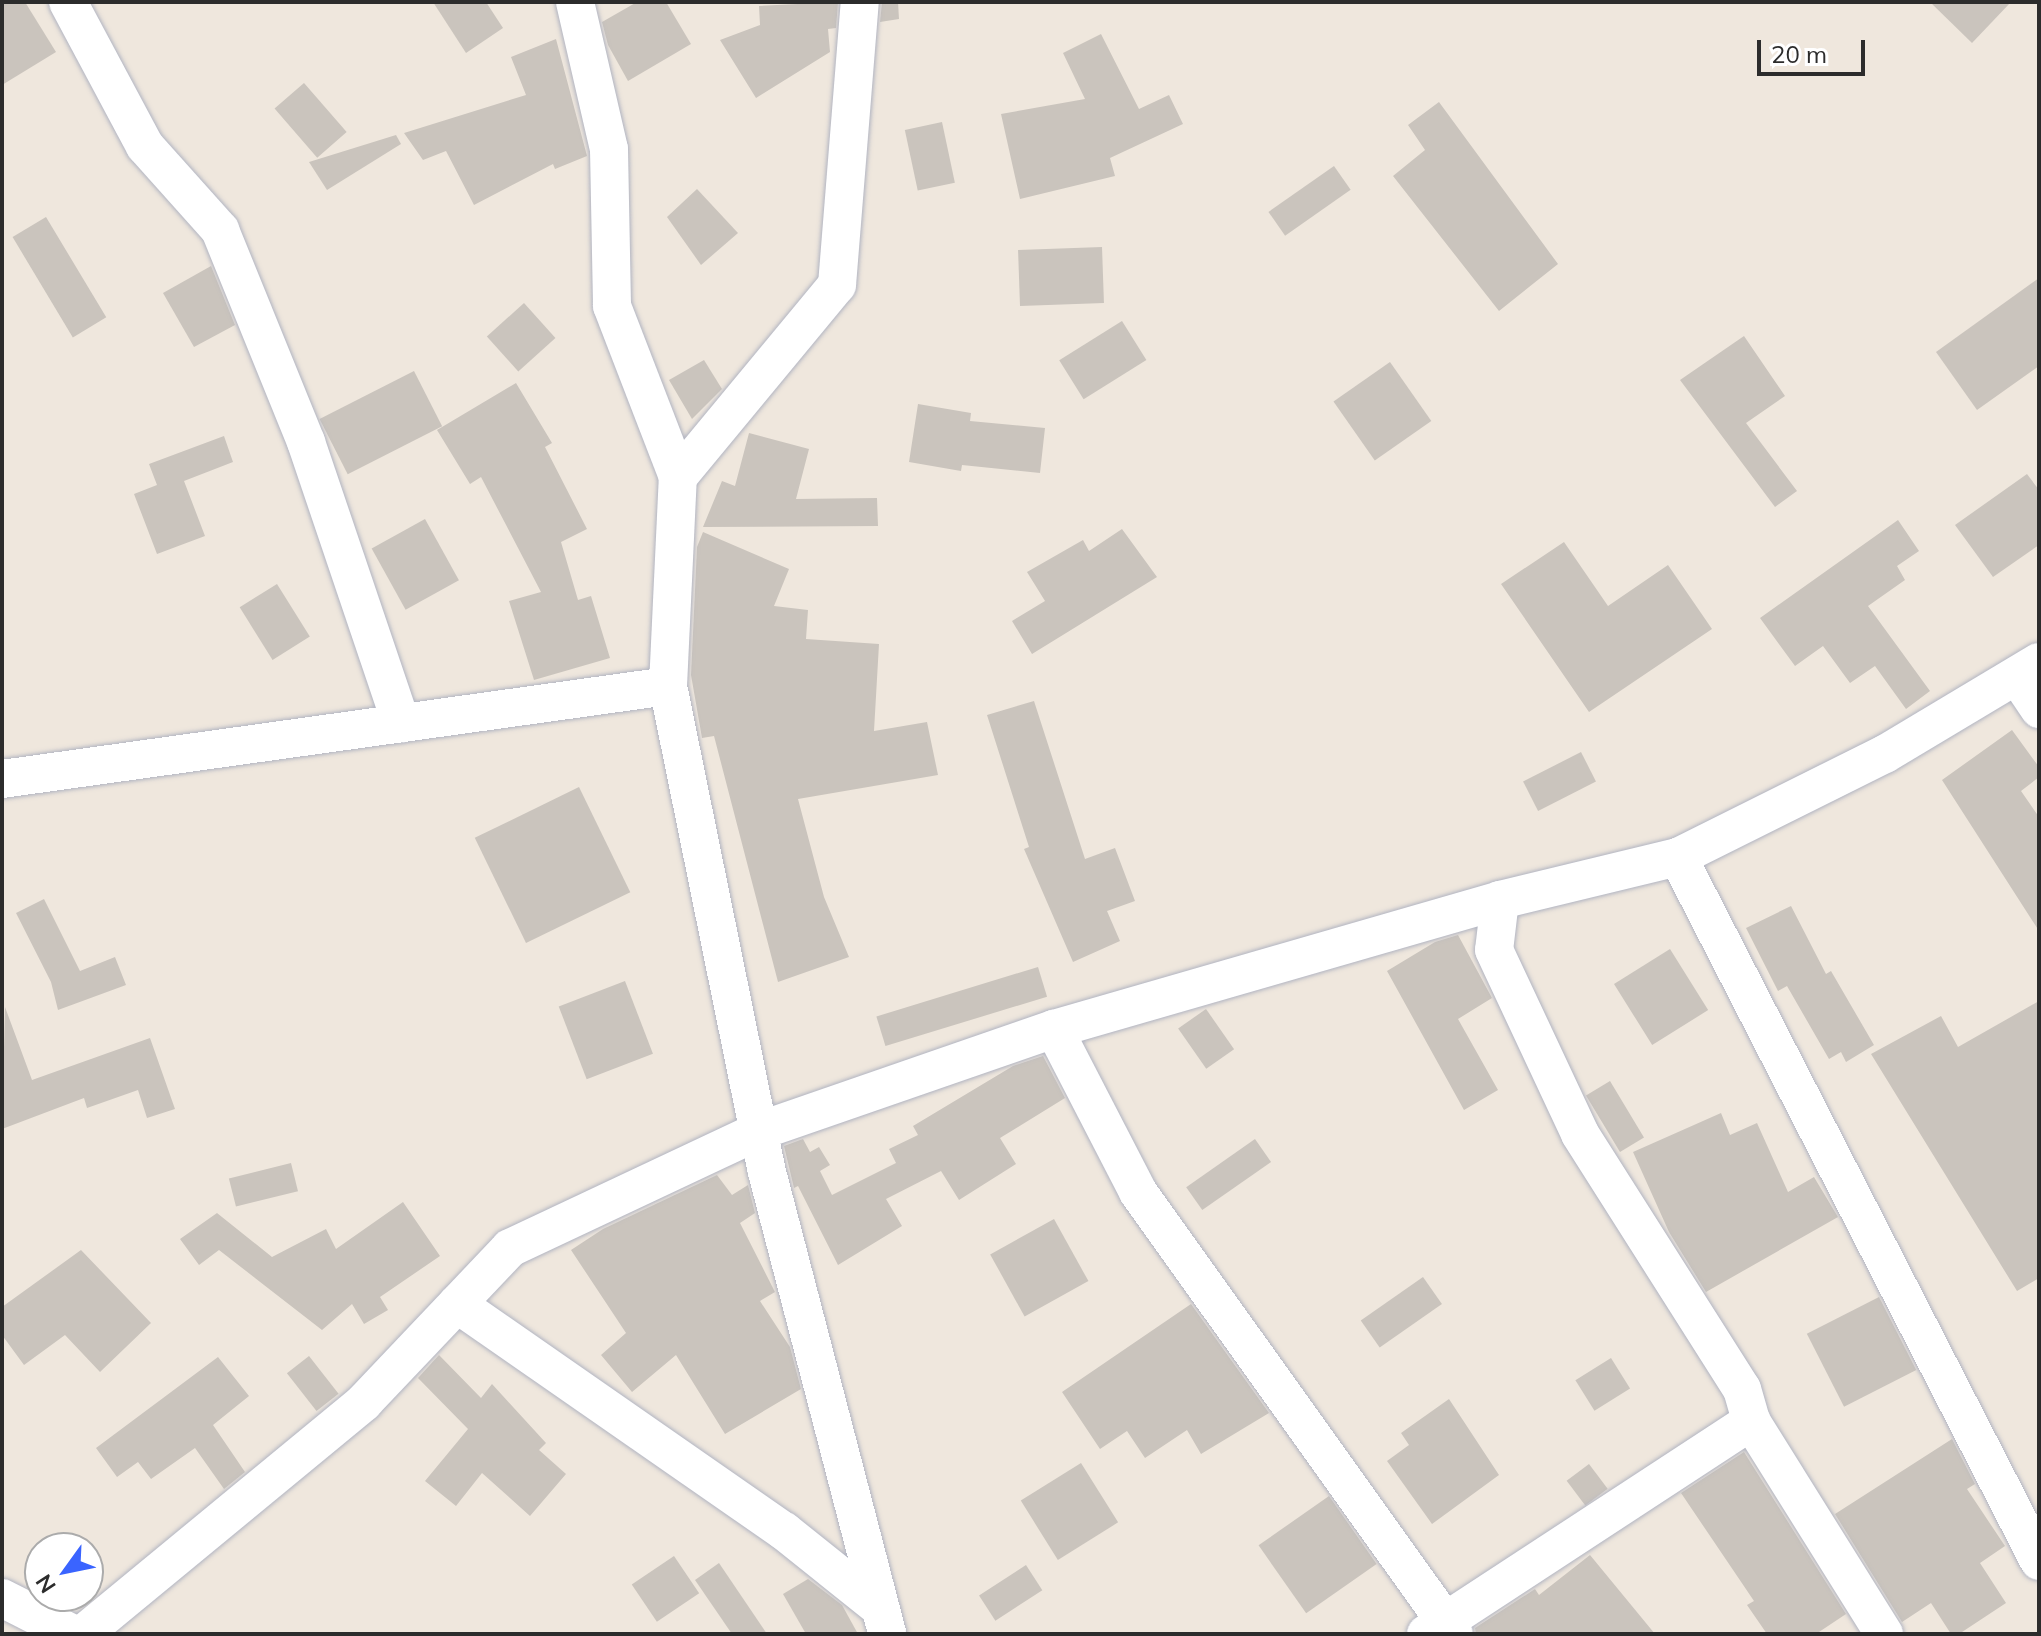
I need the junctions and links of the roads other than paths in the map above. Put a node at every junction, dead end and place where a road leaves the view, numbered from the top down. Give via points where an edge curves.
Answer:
1 (68, 2) edge
2 (575, 2) edge
3 (860, 2) edge
4 (678, 477) junction
5 (2028, 669) edge
6 (668, 686) junction
7 (2039, 709) edge
8 (401, 723) junction
9 (2, 779) edge
10 (1678, 857) junction
11 (1500, 900) junction
12 (1054, 1029) junction
13 (759, 1131) junction
14 (457, 1304) junction
15 (1751, 1421) junction
16 (2039, 1561) edge
17 (2, 1598) edge
18 (883, 1621) edge
19 (1442, 1629) edge
20 (73, 1634) edge
21 (83, 1634) edge
22 (1884, 1634) edge

1 - 8 street via 145,146 220,230 306,442
2 - 4 street via 609,149 612,306
3 - 4 street via 837,285
4 - 6 street
5 - 7 street
5 - 10 street via 1885,754
6 - 8 street
6 - 13 street
8 - 9 street
10 - 11 street
10 - 16 street
11 - 12 street
11 - 15 street via 1494,950 1580,1134 1742,1389
12 - 13 street
12 - 19 street via 1138,1192
13 - 14 street via 510,1248
13 - 18 street
14 - 18 street via 784,1531
14 - 21 street via 364,1402
15 - 19 street
15 - 22 street
17 - 20 street

